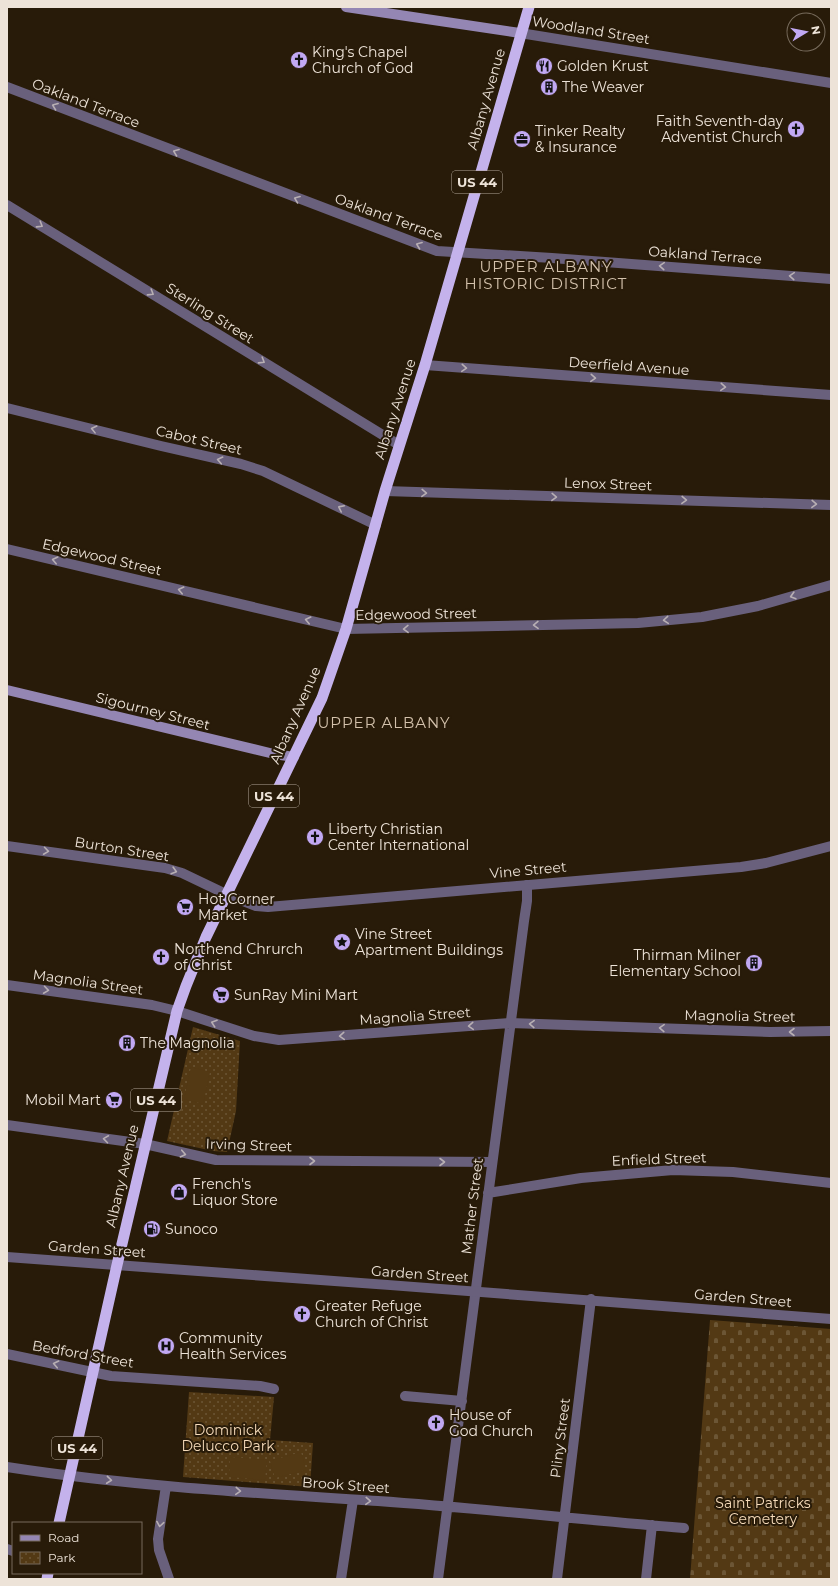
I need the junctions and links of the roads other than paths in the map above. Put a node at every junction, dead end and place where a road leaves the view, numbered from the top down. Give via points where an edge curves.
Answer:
1 (346, 7) edge
2 (529, 7) edge
3 (520, 33) junction
4 (831, 83) edge
5 (7, 88) edge
6 (7, 205) edge
7 (457, 252) junction
8 (831, 279) edge
9 (425, 366) junction
10 (831, 395) edge
11 (7, 408) edge
12 (399, 445) junction
13 (385, 491) junction
14 (831, 505) edge
15 (376, 524) junction
16 (7, 549) edge
17 (831, 585) edge
18 (346, 629) junction
19 (7, 690) edge
20 (294, 756) junction
21 (7, 846) edge
22 (831, 846) edge
23 (526, 885) junction
24 (228, 895) junction
25 (7, 985) edge
26 (177, 1011) junction
27 (510, 1023) junction
28 (831, 1031) edge
29 (7, 1125) edge
30 (145, 1144) junction
31 (492, 1162) junction
32 (831, 1183) edge
33 (488, 1193) junction
34 (7, 1257) edge
35 (117, 1265) junction
36 (475, 1292) junction
37 (591, 1299) junction
38 (831, 1319) edge
39 (7, 1354) edge
40 (94, 1373) junction
41 (274, 1389) dead end
42 (405, 1396) dead end
43 (462, 1401) junction
44 (7, 1467) edge
45 (70, 1477) junction
46 (166, 1486) junction
47 (353, 1500) junction
48 (447, 1507) junction
49 (564, 1517) junction
50 (59, 1522) edge
51 (652, 1525) junction
52 (684, 1528) dead end
53 (169, 1579) edge
54 (341, 1579) edge
55 (438, 1579) edge
56 (556, 1579) edge
57 (646, 1579) edge

1 - 3 main road, Woodland Street
2 - 3 highway, Albany Avenue / US 44
3 - 4 street, Woodland Street
3 - 7 highway, Albany Avenue / US 44
7 -> 5 street, Oakland Terrace via 429,249
6 -> 12 street, Sterling Street
8 -> 7 street, Oakland Terrace
7 - 9 highway, Albany Avenue / US 44
9 -> 10 street, Deerfield Avenue
9 - 12 highway, Albany Avenue / US 44
15 -> 11 street, Cabot Street via 263,471 241,464
12 - 13 highway, Albany Avenue / US 44
13 -> 14 street, Lenox Street
13 - 15 highway, Albany Avenue / US 44
15 - 18 highway, Albany Avenue / US 44
18 -> 16 street, Edgewood Street
17 -> 18 street, Edgewood Street via 758,606 702,617 638,623
18 - 20 highway, Albany Avenue / US 44 via 322,698
19 - 20 main road, Sigourney Street via 274,754
20 - 24 highway, Albany Avenue / US 44
21 -> 24 street, Burton Street via 165,868 189,876
22 - 23 street, Vine Street via 746,867
23 - 24 street, Vine Street via 262,907
23 - 27 street, Mather Street
24 - 26 highway, Albany Avenue / US 44 via 199,952
25 -> 26 street, Magnolia Street via 152,1005
27 -> 26 street, Magnolia Street via 279,1040 254,1036
26 - 30 highway, Albany Avenue / US 44
28 -> 27 street, Magnolia Street via 770,1032
27 - 31 street, Mather Street
30 -> 29 street, Irving Street
30 -> 31 street, Irving Street via 216,1160
30 - 35 highway, Albany Avenue / US 44
31 - 33 street, Mather Street
32 - 33 street, Enfield Street via 733,1172 673,1170 581,1178
33 - 36 street, Mather Street
34 - 35 street, Garden Street
35 - 36 street, Garden Street
35 - 40 highway, Albany Avenue / US 44
36 - 37 street, Garden Street
36 - 43 street, Mather Street
37 - 38 street, Garden Street
37 - 49 street, Pliny Street
40 -> 39 street, Bedford Street
40 - 41 street, Bedford Street
40 - 45 highway, Albany Avenue / US 44
42 - 43 street
43 - 48 street, Mather Street
44 - 45 street, Brook Street
45 -> 46 street, Brook Street
45 - 50 highway, Albany Avenue / US 44
46 -> 47 street, Brook Street
46 -> 53 street via 158,1539
47 -> 48 street, Brook Street
47 - 54 street
48 - 49 street, Brook Street
48 - 55 street, Mather Street
49 - 51 street, Brook Street
49 - 56 street, Pliny Street
51 - 52 street, Brook Street
51 - 57 street

